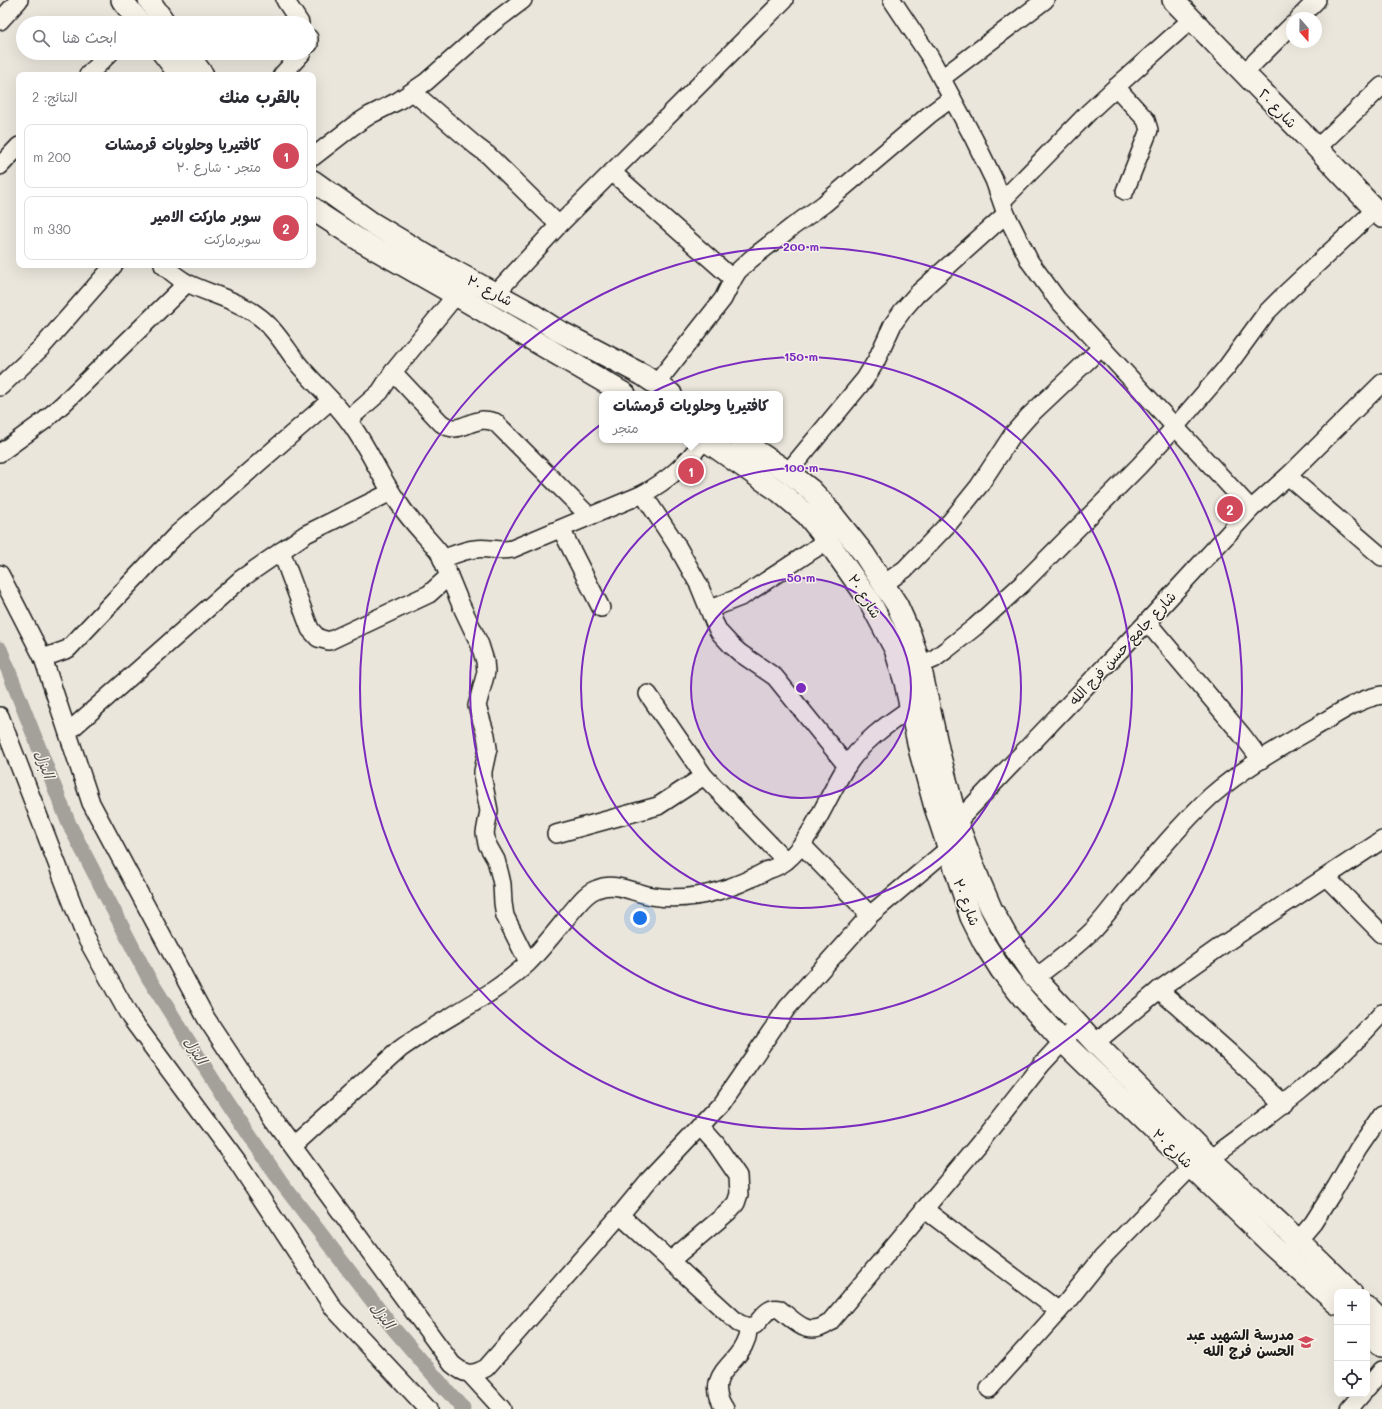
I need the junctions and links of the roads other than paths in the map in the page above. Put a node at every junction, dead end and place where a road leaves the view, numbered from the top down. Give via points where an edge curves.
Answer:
1 (19, 0) edge
2 (122, 0) edge
3 (285, 0) edge
4 (523, 0) edge
5 (784, 0) edge
6 (892, 0) edge
7 (1045, 0) edge
8 (1173, 0) edge
9 (1317, 0) edge
10 (155, 2) edge
11 (1305, 12) edge
12 (134, 16) edge
13 (162, 16) edge
14 (295, 16) edge
15 (1192, 19) junction
16 (0, 21) edge
17 (1286, 31) edge
18 (103, 60) edge
19 (168, 60) edge
20 (192, 60) edge
21 (296, 60) edge
22 (91, 72) edge
23 (178, 72) edge
24 (200, 72) edge
25 (285, 72) edge
26 (1244, 72) junction
27 (942, 78) junction
28 (1382, 86) edge
29 (1116, 87) junction
30 (413, 92) junction
31 (952, 98) junction
32 (1317, 148) junction
33 (16, 149) edge
34 (316, 155) edge
35 (0, 166) edge
36 (612, 172) junction
37 (316, 184) edge
38 (1125, 191) dead end
39 (1004, 208) junction
40 (316, 211) edge
41 (1379, 213) edge
42 (558, 225) junction
43 (366, 232) junction
44 (111, 268) edge
45 (166, 268) edge
46 (733, 279) junction
47 (187, 283) junction
48 (496, 294) junction
49 (456, 295) junction
50 (1102, 347) junction
51 (394, 372) junction
52 (0, 387) edge
53 (664, 389) edge
54 (620, 391) edge
55 (1379, 393) edge
56 (331, 400) junction
57 (348, 420) junction
58 (1176, 427) junction
59 (702, 443) edge
60 (709, 443) edge
61 (744, 443) edge
62 (0, 453) edge
63 (788, 472) junction
64 (1288, 476) junction
65 (391, 492) junction
66 (643, 494) junction
67 (1252, 509) junction
68 (589, 516) junction
69 (561, 530) junction
70 (827, 540) junction
71 (281, 551) junction
72 (1382, 557) edge
73 (442, 559) junction
74 (0, 574) edge
75 (449, 576) junction
76 (884, 584) junction
77 (601, 608) dead end
78 (710, 609) junction
79 (1147, 622) junction
80 (42, 658) junction
81 (920, 665) junction
82 (648, 694) dead end
83 (1382, 694) edge
84 (911, 708) junction
85 (0, 716) edge
86 (68, 732) junction
87 (1261, 760) junction
88 (847, 766) junction
89 (704, 776) junction
90 (957, 822) junction
91 (556, 834) dead end
92 (1382, 840) edge
93 (802, 845) junction
94 (948, 849) junction
95 (786, 862) junction
96 (1326, 876) junction
97 (870, 915) junction
98 (1382, 934) edge
99 (528, 962) junction
100 (1035, 978) junction
101 (1159, 990) junction
102 (1382, 1013) edge
103 (1078, 1025) junction
104 (1062, 1041) junction
105 (1095, 1043) junction
106 (1285, 1105) junction
107 (1382, 1114) edge
108 (700, 1126) junction
109 (293, 1146) junction
110 (1201, 1163) junction
111 (924, 1209) junction
112 (620, 1215) junction
113 (1292, 1248) junction
114 (670, 1261) junction
115 (1348, 1289) edge
116 (1334, 1300) edge
117 (1370, 1310) edge
118 (1059, 1311) junction
119 (1382, 1322) edge
120 (748, 1327) junction
121 (1370, 1335) edge
122 (1382, 1346) edge
123 (1382, 1370) edge
124 (470, 1374) junction
125 (1370, 1384) edge
126 (989, 1389) dead end
127 (1359, 1397) edge
128 (428, 1409) edge
129 (502, 1409) edge
130 (725, 1409) edge
131 (1349, 1409) edge

1 - 16 street
2 - 12 street
3 - 14 street
4 - 30 street
5 - 36 street
6 - 27 street
7 - 27 street
8 - 15 street, شارع ٢٠
9 - 11 street
10 - 13 street
15 - 26 street, شارع ٢٠
15 - 29 street
17 - 26 street
18 - 22 street
19 - 23 street
20 - 24 street
21 - 25 street
26 - 32 street, شارع ٢٠
27 - 31 street
28 - 32 street
29 - 38 street via 1146,120 1149,130
29 - 39 street via 1090,111
30 - 34 street via 353,126
30 - 42 street via 488,155
31 - 39 street via 974,139
31 - 46 street via 824,204 751,259
32 - 41 street, شارع ٢٠
33 - 35 street
36 - 42 street
36 - 46 street
37 - 43 street, شارع ٣٠
39 - 50 street via 1030,262 1056,299
39 - 63 street via 903,310 893,324 865,379
40 - 43 street, شارع ٣٠ via 321,215
41 - 58 street via 1266,313 1226,368
42 - 48 street
43 - 48 street, شارع ٣٠ via 434,260
43 - 49 street, شارع ٣٠
44 - 52 street via 42,347
45 - 47 street
46 - 53 street via 723,299
47 - 56 street via 237,304 262,318
47 - 62 street via 63,404
48 - 53 street, شارع ٣٠
49 - 51 street
49 - 54 street, شارع ٣٠
50 - 58 street
50 - 76 street via 1029,416 1013,434 979,486 950,522 905,569
51 - 57 street via 380,392
51 - 68 street via 448,428 456,429 483,420 495,422
55 - 64 street, شارع جامع حسن فرج الله
56 - 57 street
56 - 80 street via 177,534 68,649
57 - 65 street
58 - 67 street
58 - 81 street via 1022,584 952,646
59 - 66 street via 672,476
60 - 70 street, شارع ٣٠ via 780,492 807,515
61 - 63 street, شارع ٣٠
63 - 76 street, شارع ٣٠ via 825,505
64 - 67 street, شارع جامع حسن فرج الله
64 - 72 street
65 - 71 street via 306,534
65 - 73 street
66 - 68 street
66 - 78 street via 682,555
67 - 79 street, شارع جامع حسن فرج الله
68 - 69 street
69 - 73 street via 505,551 475,549
69 - 77 street
70 - 78 street via 743,596
70 - 84 street, شارع ٣٠ via 870,600 895,649
71 - 75 street via 310,630 318,638 329,641 429,594
71 - 86 street via 241,579
73 - 75 street
74 - 80 street
75 - 99 street via 485,661 486,672 477,706 488,748 483,780 490,811 485,833 500,875 505,916
76 - 81 street, شارع ٣٠ via 897,605
78 - 88 street via 719,632 740,653 775,676
79 - 87 street via 1238,729
79 - 90 street, شارع جامع حسن فرج الله
80 - 86 street
81 - 90 street, شارع ٣٠ via 938,752
82 - 89 street
83 - 87 street via 1329,719
84 - 88 street via 872,736
84 - 94 street, شارع ٣٠ via 933,800
85 - 128 street via 86,936 130,1017 238,1163 334,1309
86 - 109 street via 91,803 206,1018
87 - 100 street via 1212,796 1146,866 1093,930
88 - 93 street
89 - 91 street via 658,806
89 - 95 street
90 - 100 street, شارع ٣٠ via 991,908
92 - 96 street
93 - 95 street
93 - 97 street
94 - 97 street
94 - 104 street, شارع ٣٠ via 971,917 984,943 1024,999
95 - 99 street via 730,887 688,897 650,896 612,886 596,889 583,899
96 - 98 street
96 - 101 street
97 - 108 street via 787,1008 722,1103
99 - 109 street via 501,986 400,1049
100 - 103 street, شارع ٣٠
101 - 105 street
101 - 106 street
102 - 106 street via 1333,1065
103 - 104 street
103 - 105 street, شارع ٣٠
104 - 110 street, شارع ٣٠
104 - 111 street
105 - 110 street, شارع ٣٠
106 - 110 street
107 - 113 street via 1313,1224
108 - 112 street
108 - 114 street via 738,1176 739,1194 736,1203 728,1212
109 - 124 street via 452,1364 461,1372
110 - 113 street, شارع ٣٠ via 1269,1242
110 - 118 street via 1102,1258
111 - 118 street
111 - 120 street via 829,1323 823,1327 809,1329 775,1308 769,1310 755,1325
112 - 114 street
112 - 124 street via 486,1368
113 - 115 street, شارع ٣٠
113 - 116 street, شارع ٣٠
114 - 120 street via 738,1323
117 - 119 street
118 - 126 street
120 - 130 street via 744,1345 718,1382 718,1394
121 - 122 street
123 - 125 street
124 - 129 street
127 - 131 street

